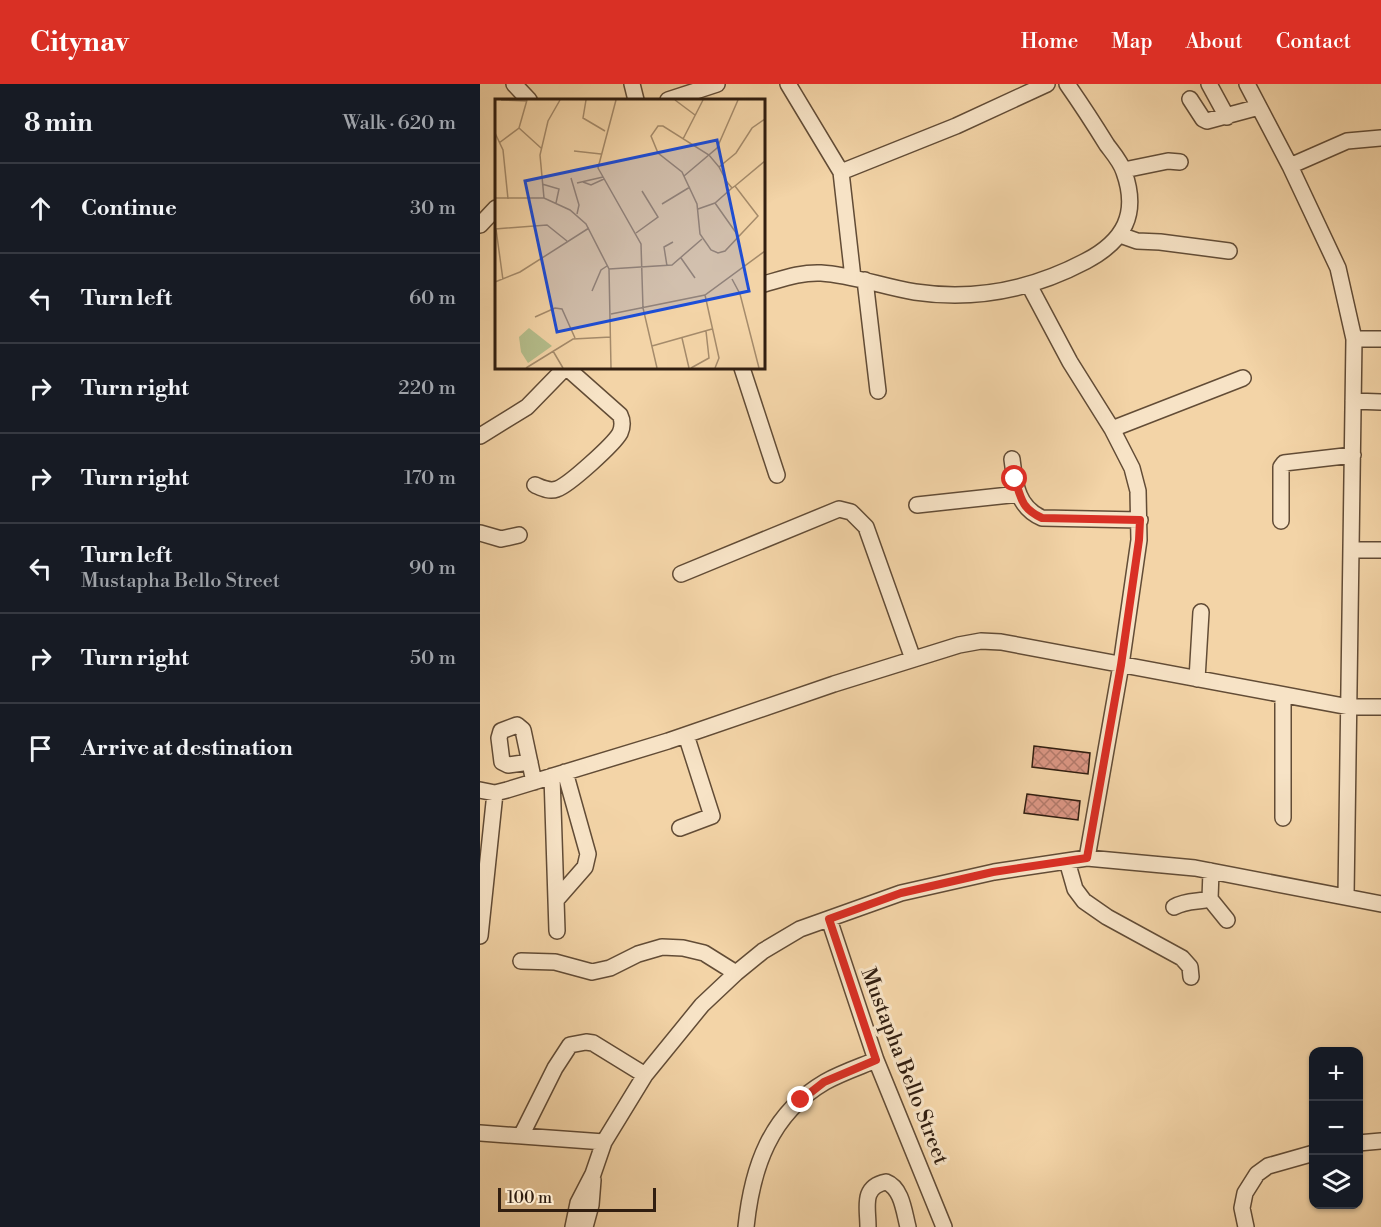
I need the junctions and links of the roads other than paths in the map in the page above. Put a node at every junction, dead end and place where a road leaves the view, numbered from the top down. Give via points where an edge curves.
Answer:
1 (514, 84) edge
2 (632, 84) edge
3 (717, 84) edge
4 (788, 84) edge
5 (1047, 84) edge
6 (1067, 84) edge
7 (1209, 84) edge
8 (1247, 84) edge
9 (528, 99) edge
10 (636, 99) edge
11 (671, 99) edge
12 (1190, 99) dead end
13 (1259, 107) junction
14 (1227, 117) junction
15 (1381, 138) edge
16 (1180, 162) dead end
17 (1290, 166) junction
18 (1124, 170) junction
19 (841, 172) junction
20 (495, 209) edge
21 (480, 225) edge
22 (1120, 235) junction
23 (1229, 251) dead end
24 (859, 279) junction
25 (765, 284) edge
26 (1029, 285) junction
27 (1354, 339) junction
28 (1381, 339) edge
29 (565, 369) edge
30 (567, 369) edge
31 (742, 369) edge
32 (1243, 378) dead end
33 (878, 391) dead end
34 (1353, 401) junction
35 (1381, 402) edge
36 (1112, 429) junction
37 (480, 436) edge
38 (1353, 454) junction
39 (1012, 459) dead end
40 (777, 476) dead end
41 (535, 485) dead end
42 (1019, 494) junction
43 (917, 505) dead end
44 (1140, 520) junction
45 (1281, 521) dead end
46 (480, 533) edge
47 (519, 535) dead end
48 (1351, 550) junction
49 (1381, 550) edge
50 (681, 574) dead end
51 (1201, 612) dead end
52 (913, 659) junction
53 (1121, 665) junction
54 (1197, 679) junction
55 (1283, 695) junction
56 (1349, 707) junction
57 (1381, 707) edge
58 (686, 735) junction
59 (530, 762) dead end
60 (559, 774) junction
61 (534, 782) junction
62 (487, 791) edge
63 (573, 802) junction
64 (554, 808) junction
65 (1283, 818) dead end
66 (680, 828) dead end
67 (1087, 858) junction
68 (1067, 861) junction
69 (1211, 871) junction
70 (1346, 896) junction
71 (557, 899) junction
72 (1210, 899) junction
73 (1381, 904) edge
74 (1174, 907) dead end
75 (829, 919) junction
76 (1227, 920) dead end
77 (557, 932) dead end
78 (480, 936) edge
79 (521, 962) dead end
80 (735, 973) junction
81 (1191, 977) dead end
82 (876, 1060) junction
83 (645, 1075) junction
84 (480, 1133) edge
85 (521, 1136) junction
86 (1381, 1141) edge
87 (604, 1142) junction
88 (1363, 1143) edge
89 (1309, 1154) edge
90 (593, 1174) junction
91 (573, 1227) edge
92 (585, 1227) edge
93 (746, 1227) edge
94 (868, 1227) edge
95 (908, 1227) edge
96 (944, 1227) edge
97 (1246, 1227) edge

1 - 9 street
2 - 10 street
3 - 11 street
4 - 19 street
5 - 19 street
6 - 18 street
7 - 14 street
8 - 13 street
12 - 14 street via 1207,121
13 - 14 street
13 - 17 street
15 - 17 street via 1347,141
16 - 18 street
17 - 27 street via 1338,268
18 - 22 street via 1130,202
19 - 24 street
20 - 21 street
22 - 23 street via 1149,243
22 - 26 street via 1104,252 1060,275
24 - 25 street via 820,273 794,275
24 - 26 street via 916,292 967,296
24 - 33 street
26 - 36 street
27 - 28 street
27 - 34 street
29 - 37 street via 527,407
30 - 41 street via 620,415 622,426 619,435 560,488 551,490
31 - 40 street
32 - 36 street
34 - 35 street
34 - 38 street
36 - 44 street via 1132,468
38 - 45 street via 1284,463
38 - 48 street
39 - 42 street
42 - 43 street
42 - 44 street via 1030,513 1042,518
44 - 53 street
46 - 47 street via 501,539
48 - 49 street
48 - 56 street
50 - 52 street via 839,509 851,512 866,527
51 - 54 street
52 - 53 street via 981,641
52 - 58 street
53 - 54 street
53 - 67 street
54 - 55 street
55 - 56 street
55 - 65 street
56 - 57 street
56 - 70 street
58 - 60 street
58 - 66 street via 712,816
59 - 61 street
60 - 61 street
60 - 63 street
60 - 64 street
61 - 62 street
62 - 78 street
63 - 64 street
63 - 71 street via 588,860
64 - 71 street
67 - 68 street
67 - 69 street
68 - 75 street via 993,872 901,893
68 - 81 street via 1075,889 1084,901 1182,957 1190,967
69 - 70 street
69 - 72 street
70 - 73 street
71 - 77 street
72 - 74 street
72 - 76 street
75 - 80 street via 800,929
75 - 82 street, Mustapha Bello Street
79 - 80 street via 555,962 592,972 662,947 683,948 704,953
80 - 83 street via 702,1005
82 - 93 street via 824,1082 779,1125 760,1156 749,1196
82 - 96 street, Mustapha Bello Street
83 - 85 street via 593,1043 570,1045
83 - 87 street
84 - 85 street
85 - 87 street
86 - 88 street
87 - 90 street
89 - 97 street via 1268,1166 1257,1174 1245,1193 1242,1209
90 - 91 street via 578,1203
90 - 92 street
94 - 95 street via 869,1192 873,1186 886,1182 898,1192

